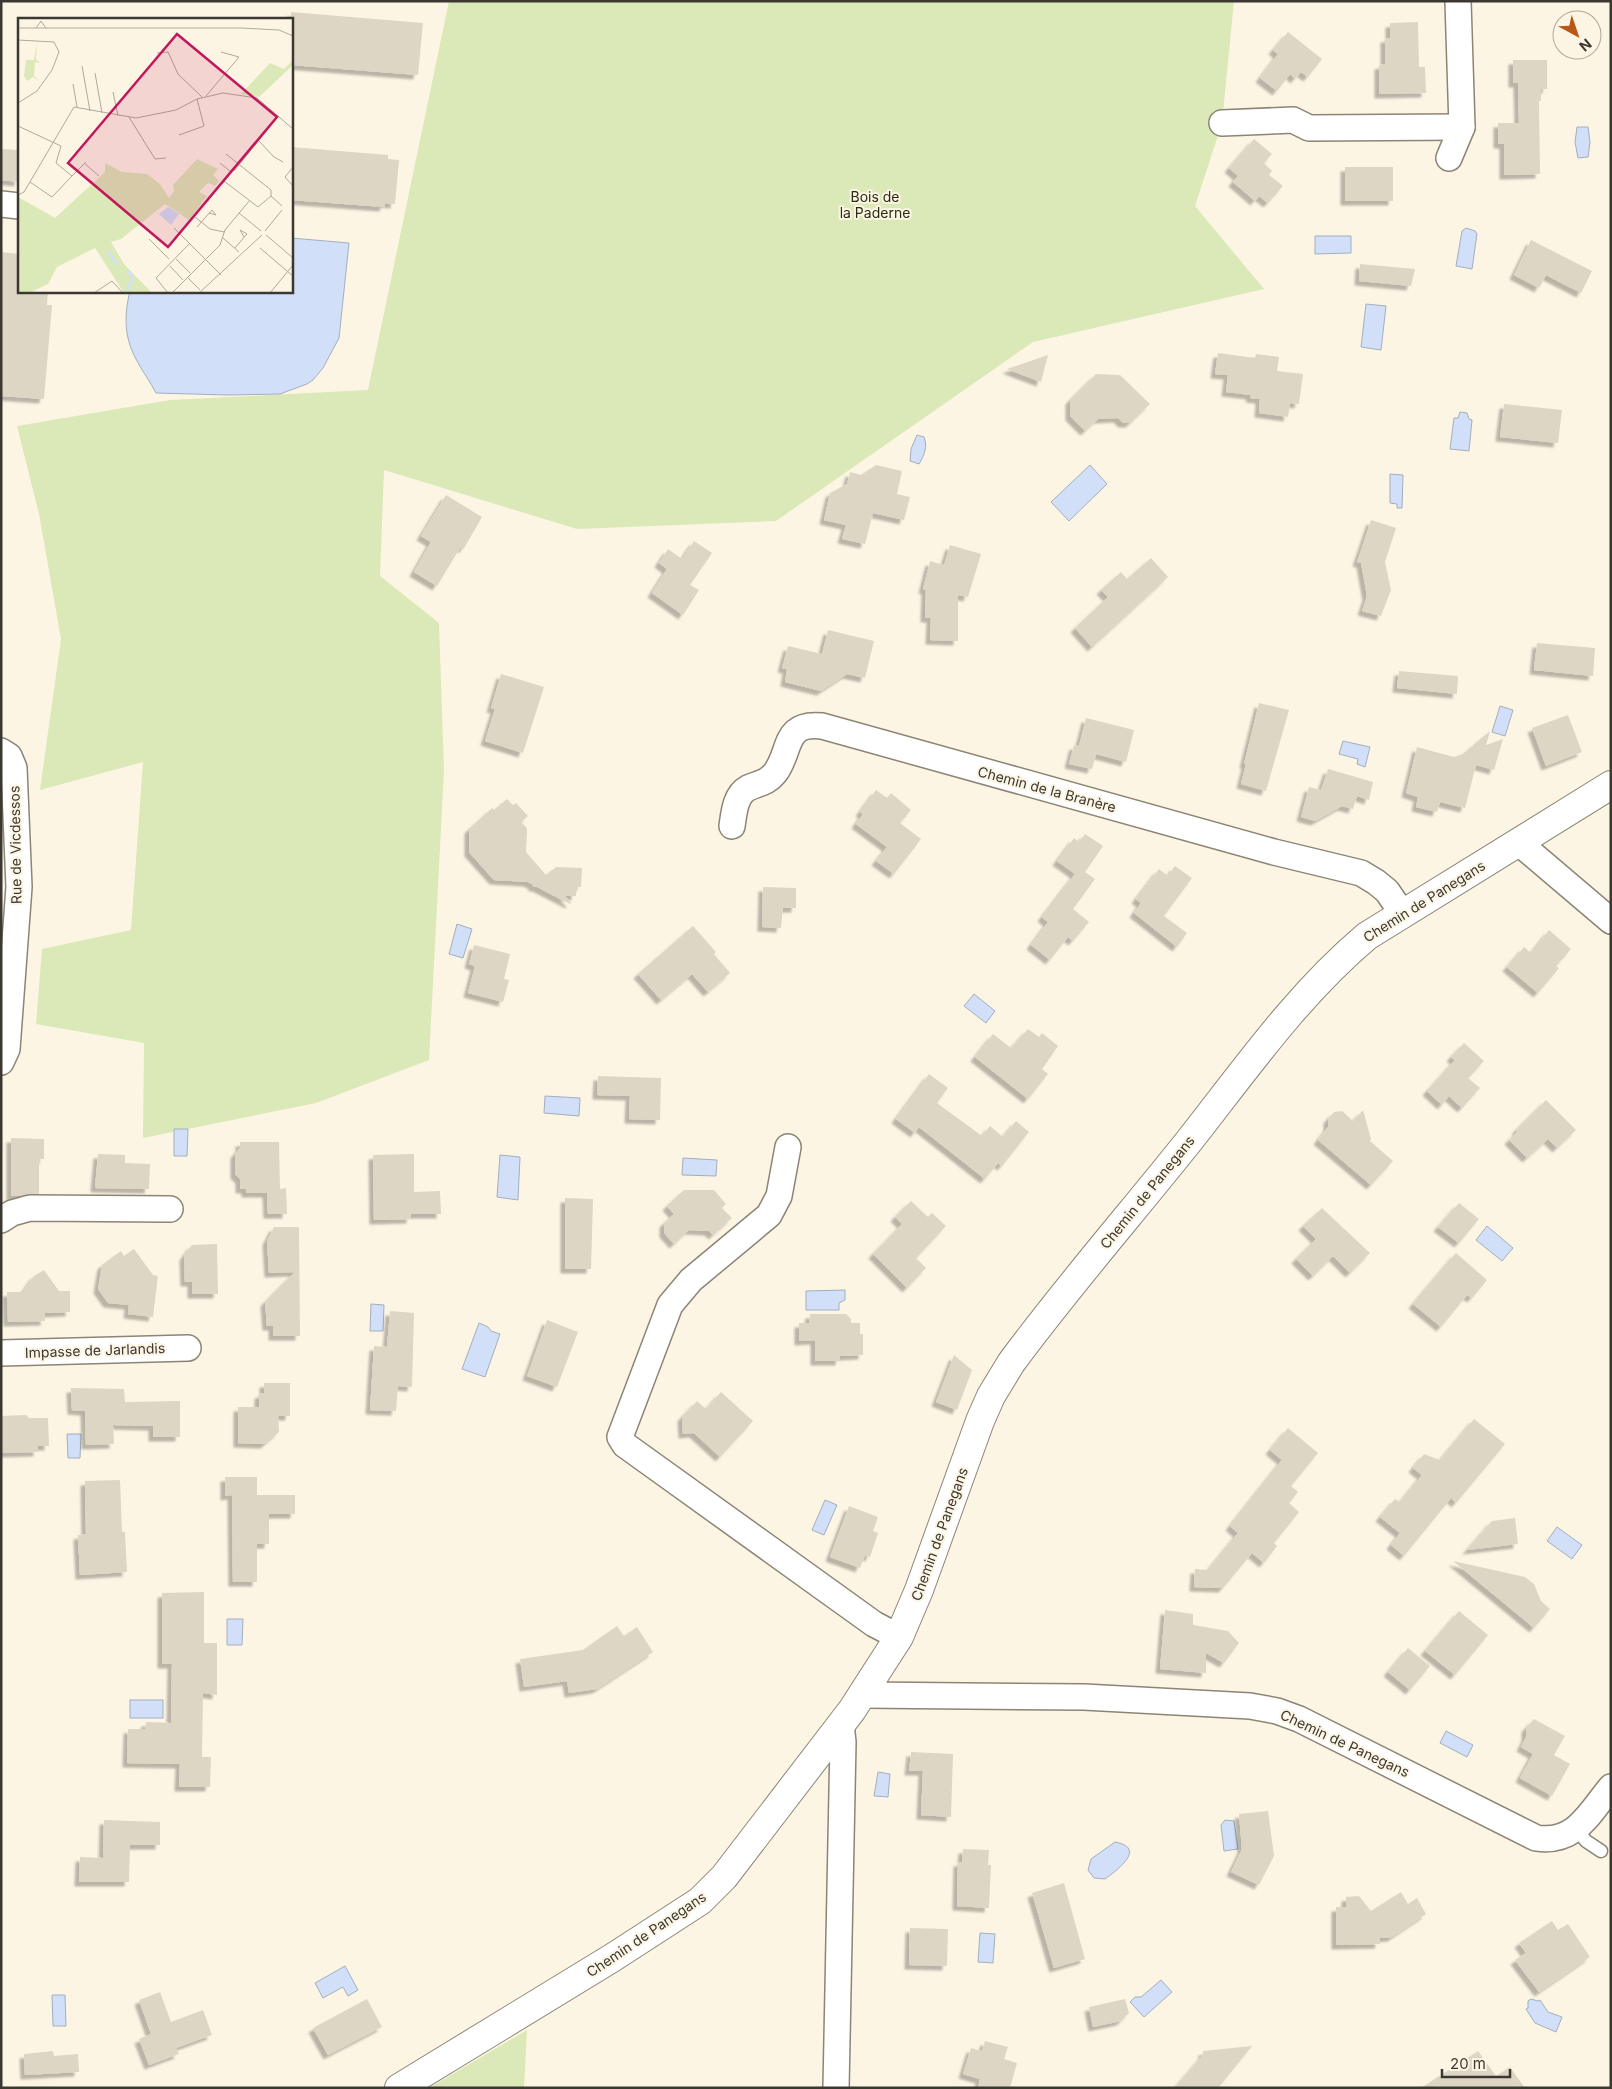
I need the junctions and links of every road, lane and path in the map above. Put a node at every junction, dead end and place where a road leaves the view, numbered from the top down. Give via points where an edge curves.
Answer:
1 (1458, 1) edge
2 (1222, 123) dead end
3 (1462, 127) junction
4 (1449, 158) dead end
5 (1, 204) edge
6 (18, 206) edge
7 (1, 751) edge
8 (1611, 785) edge
9 (732, 826) dead end
10 (1518, 842) junction
11 (1402, 913) junction
12 (1611, 921) edge
13 (1, 1062) edge
14 (788, 1147) dead end
15 (170, 1209) dead end
16 (1, 1220) edge
17 (188, 1348) dead end
18 (1, 1353) edge
19 (899, 1637) junction
20 (862, 1696) junction
21 (841, 1724) junction
22 (1611, 1787) edge
23 (1576, 1829) junction
24 (1601, 1851) dead end
25 (399, 2088) edge
26 (836, 2088) edge

1 - 3 street
2 - 3 street via 1292,120 1309,128
3 - 4 street
5 - 6 street
7 - 13 street, Rue de Vicdessos via 9,756 14,768 18,887 7,1048
8 - 10 street, Chemin de Panegans
9 - 11 street, Chemin de la Branère via 739,796 767,781 776,772 793,734 800,727 822,726 1274,852 1361,873 1387,891
10 - 11 street, Chemin de Panegans
10 - 12 street
11 - 19 street, Chemin de Panegans via 1354,947 1294,1008 1011,1363 980,1421
14 - 19 street via 779,1196 769,1215 691,1280 673,1300 620,1437 625,1445 874,1624
15 - 16 street via 30,1208
17 - 18 street, Impasse de Jarlandis
19 - 20 street, Chemin de Panegans
20 - 21 street, Chemin de Panegans
20 - 23 street, Chemin de Panegans via 1084,1697 1250,1706 1277,1711 1299,1718 1536,1838 1558,1838
21 - 25 street, Chemin de Panegans via 738,1860 700,1901
21 - 26 street
22 - 23 street, Chemin de Panegans via 1586,1821
23 - 24 lane

